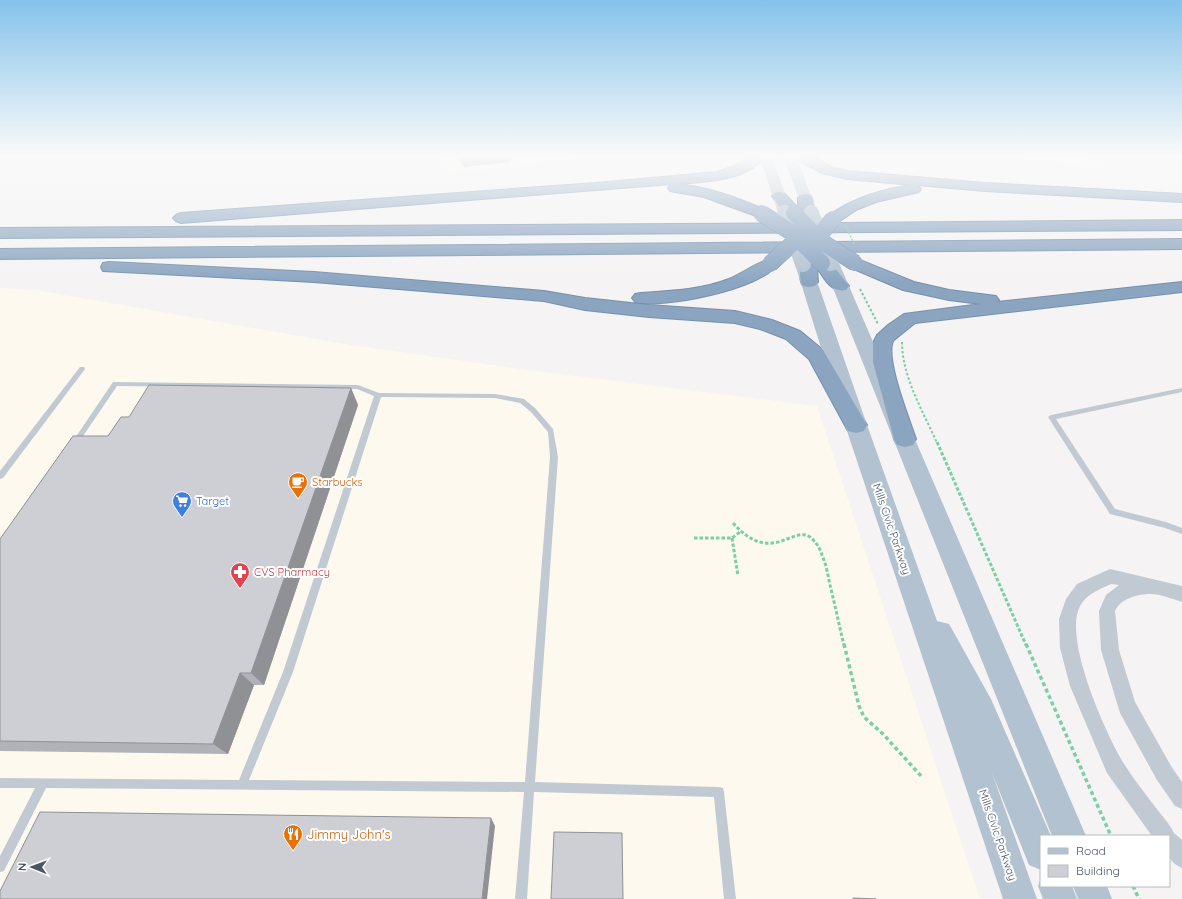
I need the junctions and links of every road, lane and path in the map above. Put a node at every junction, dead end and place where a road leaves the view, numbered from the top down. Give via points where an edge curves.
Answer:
1 (436, 199) edge
2 (728, 199) edge
3 (781, 199) edge
4 (795, 199) edge
5 (872, 199) edge
6 (839, 215) junction
7 (798, 220) junction
8 (0, 223) edge
9 (1182, 225) edge
10 (0, 233) edge
11 (1182, 244) edge
12 (0, 254) edge
13 (816, 256) junction
14 (0, 263) edge
15 (855, 263) junction
16 (840, 286) joint
17 (1182, 287) edge
18 (544, 296) junction
19 (1062, 300) junction
20 (891, 333) junction
21 (82, 369) dead end
22 (1182, 390) edge
23 (378, 395) junction
24 (856, 425) junction
25 (905, 439) junction
26 (71, 448) edge
27 (0, 476) edge
28 (733, 523) dead end
29 (1182, 531) edge
30 (740, 532) junction
31 (694, 538) dead end
32 (732, 538) junction
33 (738, 576) dead end
34 (910, 581) junction
35 (1154, 586) junction
36 (1182, 594) edge
37 (922, 777) dead end
38 (0, 783) edge
39 (42, 784) junction
40 (242, 785) junction
41 (530, 787) junction
42 (1182, 799) edge
43 (1069, 835) edge
44 (1111, 835) edge
45 (1164, 835) edge
46 (1170, 842) edge
47 (1040, 851) edge
48 (1182, 857) edge
49 (0, 867) edge
50 (1055, 887) edge
51 (1090, 887) edge
52 (1133, 887) edge
53 (521, 899) edge
54 (730, 899) edge
55 (1020, 899) edge
56 (1060, 899) edge
57 (1095, 899) edge
58 (1139, 899) edge

1 - 8 highway via 195,217
2 - 7 highway, bridge via 760,213
3 - 7 highway
4 - 7 main road, Mills Civic Parkway
5 - 6 highway
6 - 13 highway, bridge
6 - 15 path, bridge via 860,259
7 - 13 main road, Mills Civic Parkway, bridge
7 - 13 highway, bridge
7 - 18 highway, bridge via 784,253 744,279 711,289 670,297 628,299
9 - 10 highway
11 - 12 highway
13 - 15 highway, bridge
13 - 16 highway
13 - 24 main road, Mills Civic Parkway
14 - 18 highway via 244,272
15 - 19 highway via 909,286 949,295 991,300
15 - 20 path via 850,267 879,327
16 - 25 main road
17 - 19 highway
18 - 24 highway via 621,308 735,317 765,324 793,335 816,355
19 - 20 highway via 910,318
20 - 25 highway via 882,343 881,360
20 - 44 path via 903,343 905,370
21 - 27 lane
22 - 29 lane via 1051,417 1112,512
23 - 26 lane via 358,387 115,384
23 - 40 lane via 288,672
23 - 41 lane via 511,398 522,401 533,410 551,431 554,457
24 - 34 main road, Mills Civic Parkway
25 - 43 main road
28 - 30 path
30 - 32 path
30 - 37 path via 761,544 780,543 799,535 807,536 817,544 823,556 859,706 864,717
31 - 32 path
32 - 33 path
34 - 47 main road via 981,709
34 - 55 main road, Mills Civic Parkway
35 - 36 street
35 - 42 street via 1124,591 1112,600 1107,611 1110,650 1127,706
35 - 45 street via 1110,576 1083,589 1072,604 1068,619 1069,648 1079,686 1114,766
38 - 39 lane
39 - 40 lane
39 - 49 lane
40 - 41 lane
41 - 53 lane
41 - 54 lane via 719,792
46 - 48 street
50 - 56 main road
51 - 57 main road
52 - 58 path

